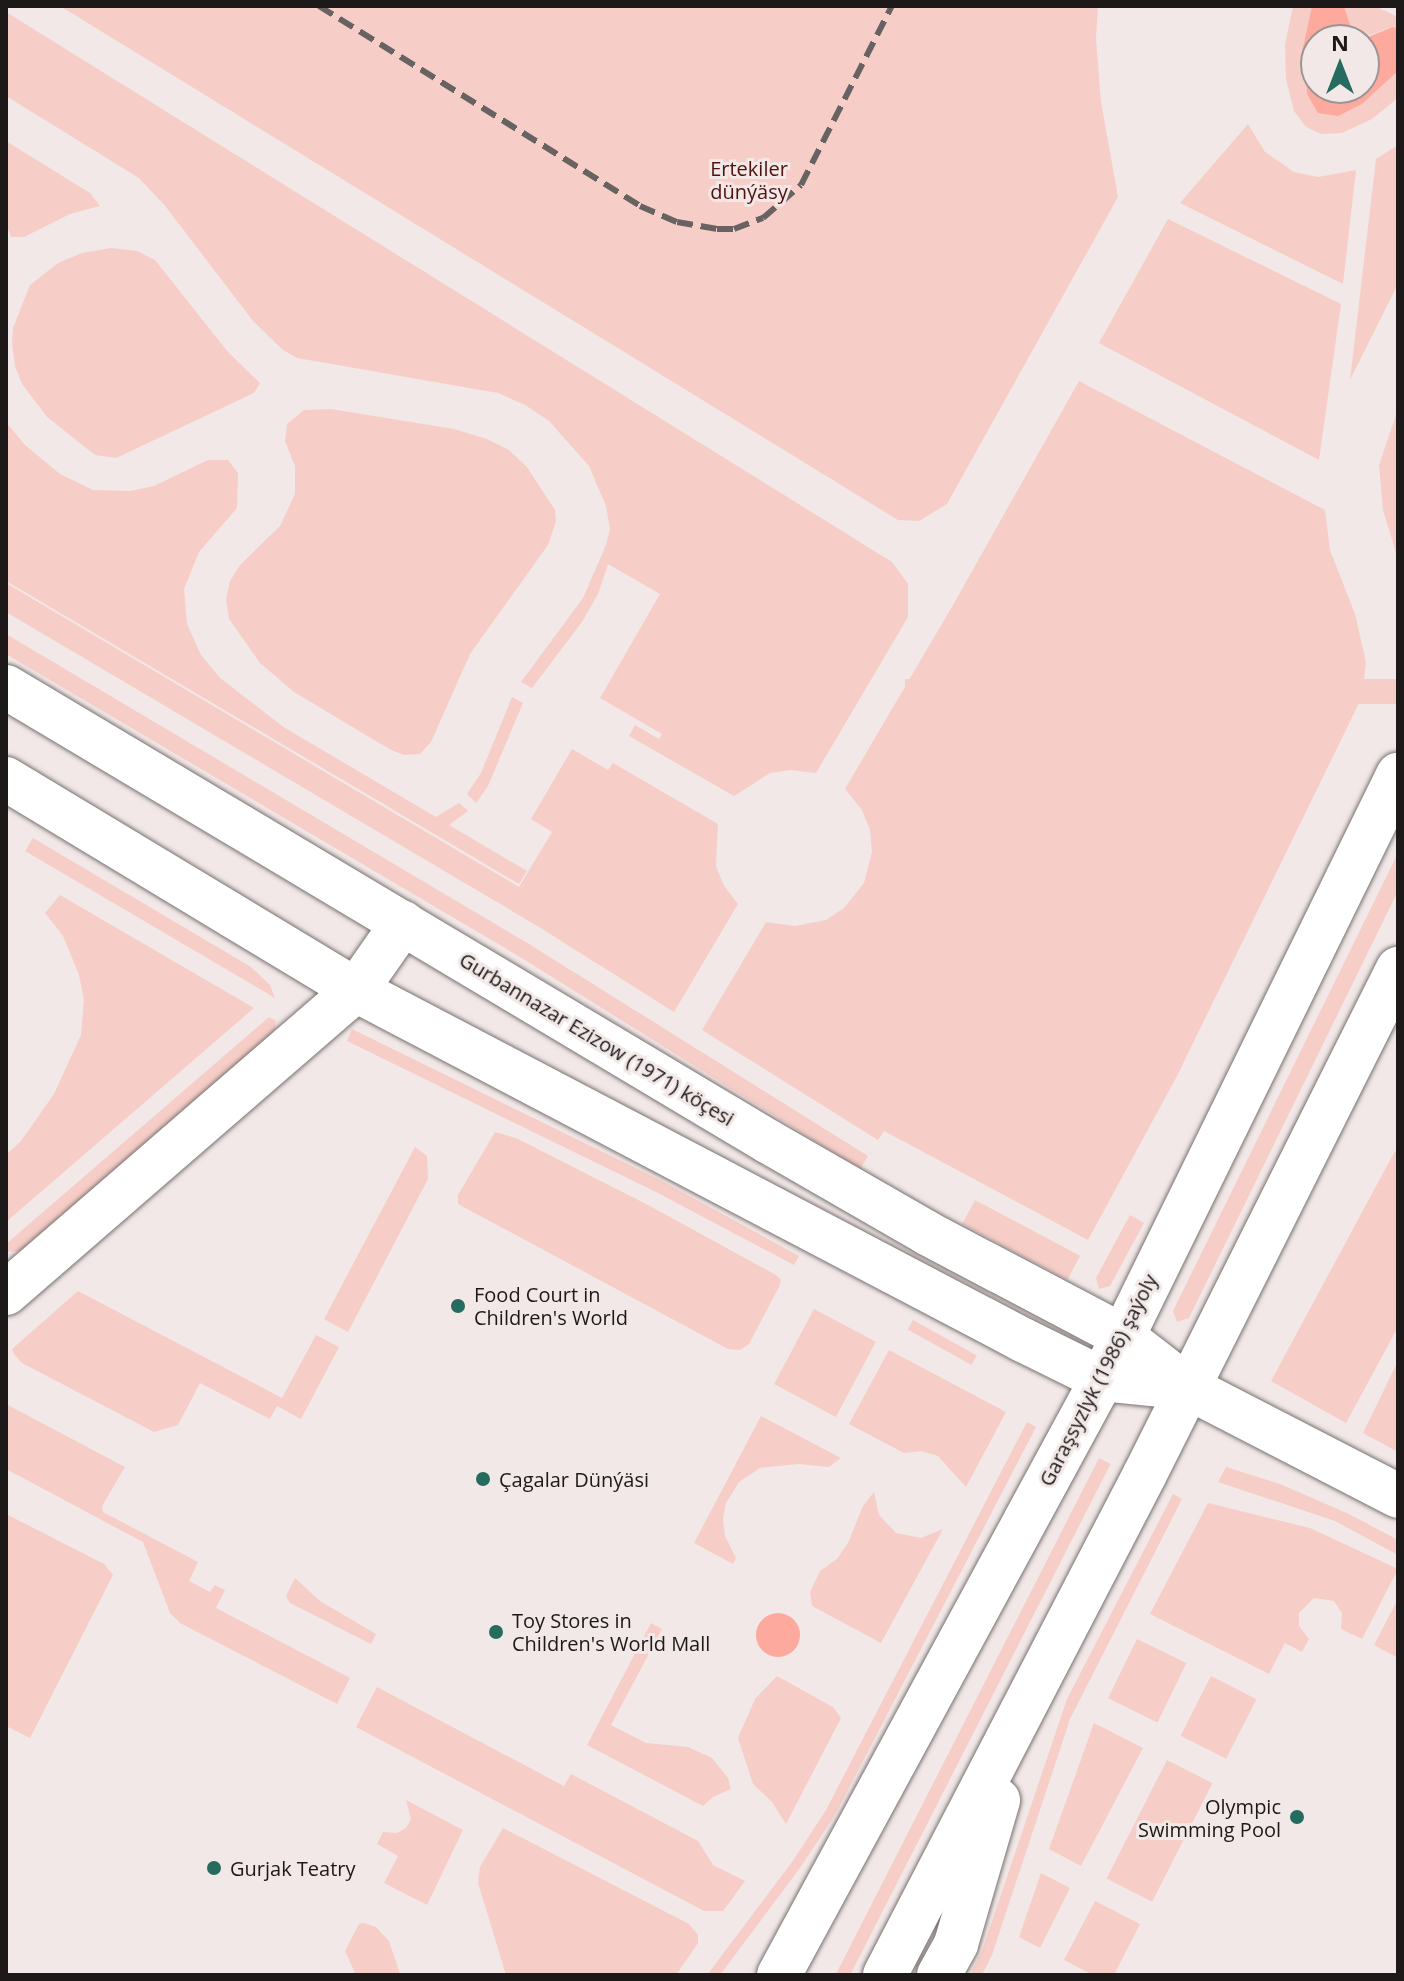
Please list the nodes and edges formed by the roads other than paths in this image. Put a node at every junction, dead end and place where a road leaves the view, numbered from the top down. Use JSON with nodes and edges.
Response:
{"nodes":[{"id":1,"x":6,"y":687,"type":"edge"},
{"id":2,"x":1398,"y":775,"type":"edge"},
{"id":3,"x":6,"y":779,"type":"edge"},
{"id":4,"x":403,"y":923,"type":"junction"},
{"id":5,"x":1398,"y":969,"type":"edge"},
{"id":6,"x":356,"y":990,"type":"junction"},
{"id":7,"x":6,"y":1293,"type":"edge"},
{"id":8,"x":1122,"y":1336,"type":"junction"},
{"id":9,"x":1102,"y":1379,"type":"junction"},
{"id":10,"x":1189,"y":1388,"type":"junction"},
{"id":11,"x":1398,"y":1496,"type":"edge"},
{"id":12,"x":1025,"y":1707,"type":"junction"},
{"id":13,"x":788,"y":1958,"type":"edge"},
{"id":14,"x":769,"y":1975,"type":"edge"},
{"id":15,"x":885,"y":1975,"type":"edge"},
{"id":16,"x":939,"y":1975,"type":"edge"}],
"edges":[{"from":1,"to":4,"type":"street","name":"Gurbannazar Ezizow (1971) köçesi"},
{"from":2,"to":8,"type":"street","name":"Garaşsyzlyk (1986) şaýoly"},
{"from":3,"to":6,"type":"street","name":"Gurbannazar Ezizow (1971) köçesi"},
{"from":4,"to":6,"type":"street"},
{"from":4,"to":8,"type":"street","name":"Gurbannazar Ezizow (1971) köçesi"},
{"from":5,"to":10,"type":"street"},
{"from":6,"to":7,"type":"street"},
{"from":6,"to":9,"type":"street","name":"Gurbannazar Ezizow (1971) köçesi"},
{"from":8,"to":9,"type":"street","name":"Garaşsyzlyk (1986) şaýoly"},
{"from":8,"to":10,"type":"street","name":"Gurbannazar Ezizow (1971) köçesi"},
{"from":9,"to":10,"type":"street","name":"Gurbannazar Ezizow (1971) köçesi"},
{"from":9,"to":13,"type":"street","name":"Garaşsyzlyk (1986) şaýoly"},
{"from":10,"to":11,"type":"street","name":"Gurbannazar Ezizow (1971) köçesi"},
{"from":10,"to":12,"type":"street"},
{"from":12,"to":15,"type":"street"},
{"from":12,"to":16,"type":"street"},
{"from":13,"to":14,"type":"street","name":"Garaşsyzlyk (1986) şaýoly"}]}
